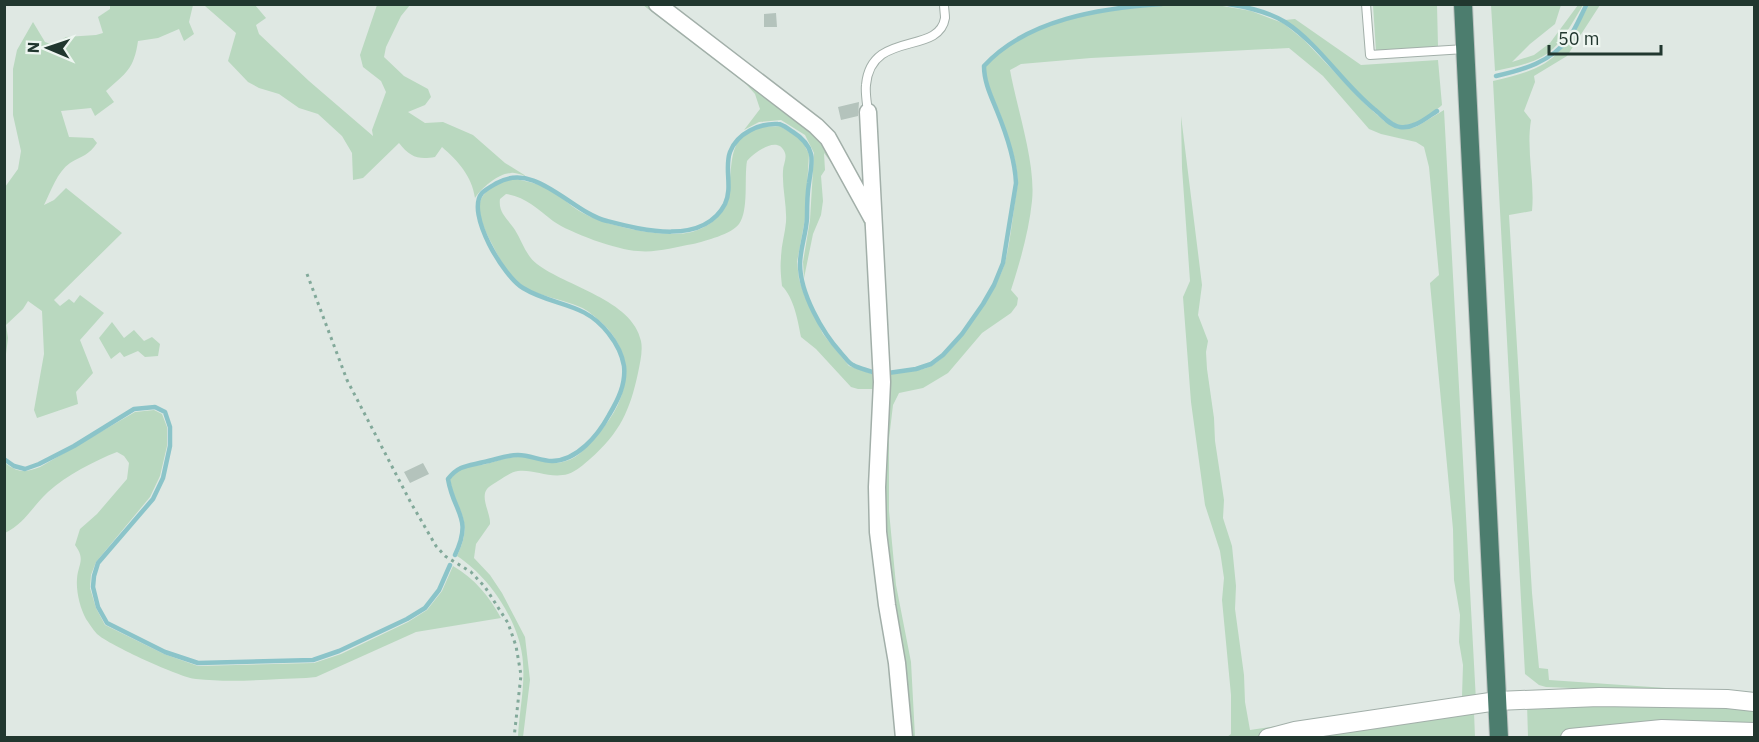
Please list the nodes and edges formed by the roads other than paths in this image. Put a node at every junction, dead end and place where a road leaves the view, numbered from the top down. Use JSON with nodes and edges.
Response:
{"nodes":[{"id":1,"x":657,"y":4,"type":"edge"},
{"id":2,"x":944,"y":4,"type":"edge"},
{"id":3,"x":1366,"y":4,"type":"edge"},
{"id":4,"x":1463,"y":4,"type":"edge"},
{"id":5,"x":1465,"y":49,"type":"junction"},
{"id":6,"x":868,"y":112,"type":"joint"},
{"id":7,"x":873,"y":221,"type":"junction"},
{"id":8,"x":1497,"y":701,"type":"junction"},
{"id":9,"x":1755,"y":702,"type":"edge"},
{"id":10,"x":1755,"y":732,"type":"edge"},
{"id":11,"x":904,"y":738,"type":"edge"},
{"id":12,"x":1268,"y":738,"type":"edge"},
{"id":13,"x":1499,"y":738,"type":"edge"},
{"id":14,"x":1570,"y":738,"type":"edge"}],
"edges":[{"from":1,"to":7,"type":"street"},
{"from":2,"to":6,"type":"lane"},
{"from":3,"to":5,"type":"lane"},
{"from":4,"to":5,"type":"highway"},
{"from":5,"to":8,"type":"highway"},
{"from":6,"to":7,"type":"street"},
{"from":7,"to":11,"type":"street"},
{"from":8,"to":9,"type":"street"},
{"from":8,"to":12,"type":"street"},
{"from":8,"to":13,"type":"highway"},
{"from":10,"to":14,"type":"street"}]}
